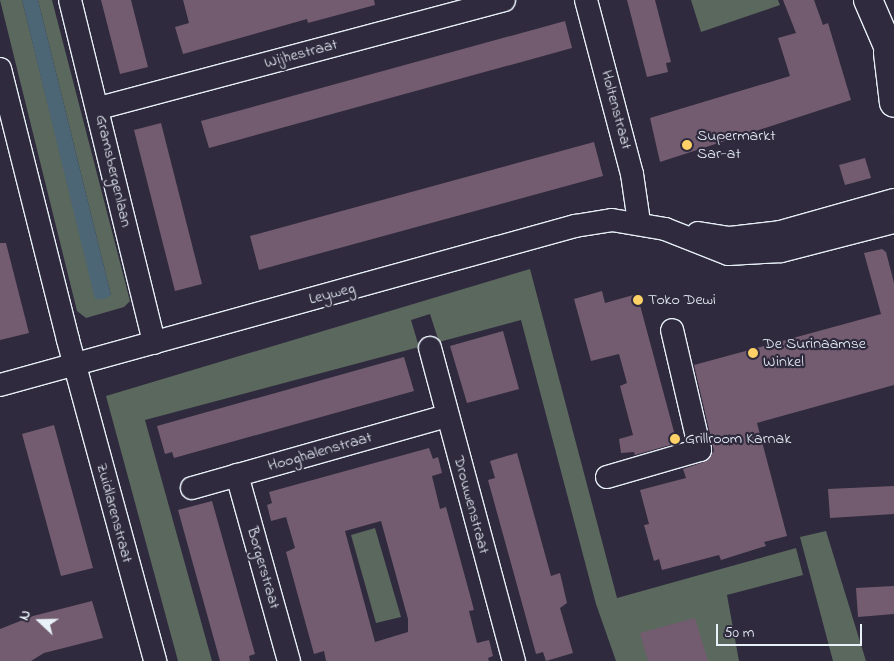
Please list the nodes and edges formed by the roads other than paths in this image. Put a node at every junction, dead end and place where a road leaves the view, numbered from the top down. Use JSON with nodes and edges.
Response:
{"nodes":[{"id":1,"x":70,"y":0,"type":"edge"},
{"id":2,"x":504,"y":0,"type":"edge"},
{"id":3,"x":586,"y":0,"type":"edge"},
{"id":4,"x":868,"y":0,"type":"edge"},
{"id":5,"x":891,"y":56,"type":"edge"},
{"id":6,"x":0,"y":69,"type":"edge"},
{"id":7,"x":894,"y":103,"type":"edge"},
{"id":8,"x":99,"y":108,"type":"junction"},
{"id":9,"x":9,"y":140,"type":"edge"},
{"id":10,"x":894,"y":200,"type":"edge"},
{"id":11,"x":639,"y":222,"type":"junction"},
{"id":12,"x":894,"y":222,"type":"edge"},
{"id":13,"x":665,"y":229,"type":"junction"},
{"id":14,"x":672,"y":330,"type":"dead end"},
{"id":15,"x":154,"y":343,"type":"junction"},
{"id":16,"x":430,"y":348,"type":"dead end"},
{"id":17,"x":74,"y":364,"type":"junction"},
{"id":18,"x":0,"y":386,"type":"edge"},
{"id":19,"x":447,"y":416,"type":"junction"},
{"id":20,"x":237,"y":475,"type":"junction"},
{"id":21,"x":607,"y":477,"type":"dead end"},
{"id":22,"x":192,"y":488,"type":"dead end"},
{"id":23,"x":155,"y":661,"type":"edge"},
{"id":24,"x":289,"y":661,"type":"edge"},
{"id":25,"x":514,"y":661,"type":"edge"}],
"edges":[{"from":1,"to":8,"type":"street","name":"Gramsbergenlaan"},
{"from":2,"to":8,"type":"street","name":"Wijhestraat"},
{"from":3,"to":11,"type":"street","name":"Holtenstraat"},
{"from":4,"to":5,"type":"street"},
{"from":5,"to":7,"type":"street"},
{"from":6,"to":9,"type":"street"},
{"from":8,"to":15,"type":"street","name":"Gramsbergenlaan"},
{"from":9,"to":17,"type":"street"},
{"from":10,"to":13,"type":"street","name":"Leyweg"},
{"from":11,"to":13,"type":"street","name":"Leyweg"},
{"from":11,"to":15,"type":"street","name":"Leyweg"},
{"from":12,"to":13,"type":"street","name":"Leyweg"},
{"from":14,"to":21,"type":"street"},
{"from":15,"to":17,"type":"street","name":"Leyweg"},
{"from":16,"to":19,"type":"street","name":"Drouwenstraat"},
{"from":17,"to":18,"type":"street","name":"Leyweg"},
{"from":17,"to":23,"type":"street","name":"Zuidlarenstraat"},
{"from":19,"to":20,"type":"street","name":"Hooghalenstraat"},
{"from":19,"to":25,"type":"street","name":"Drouwenstraat"},
{"from":20,"to":22,"type":"street","name":"Hooghalenstraat"},
{"from":20,"to":24,"type":"street","name":"Borgerstraat"}]}
